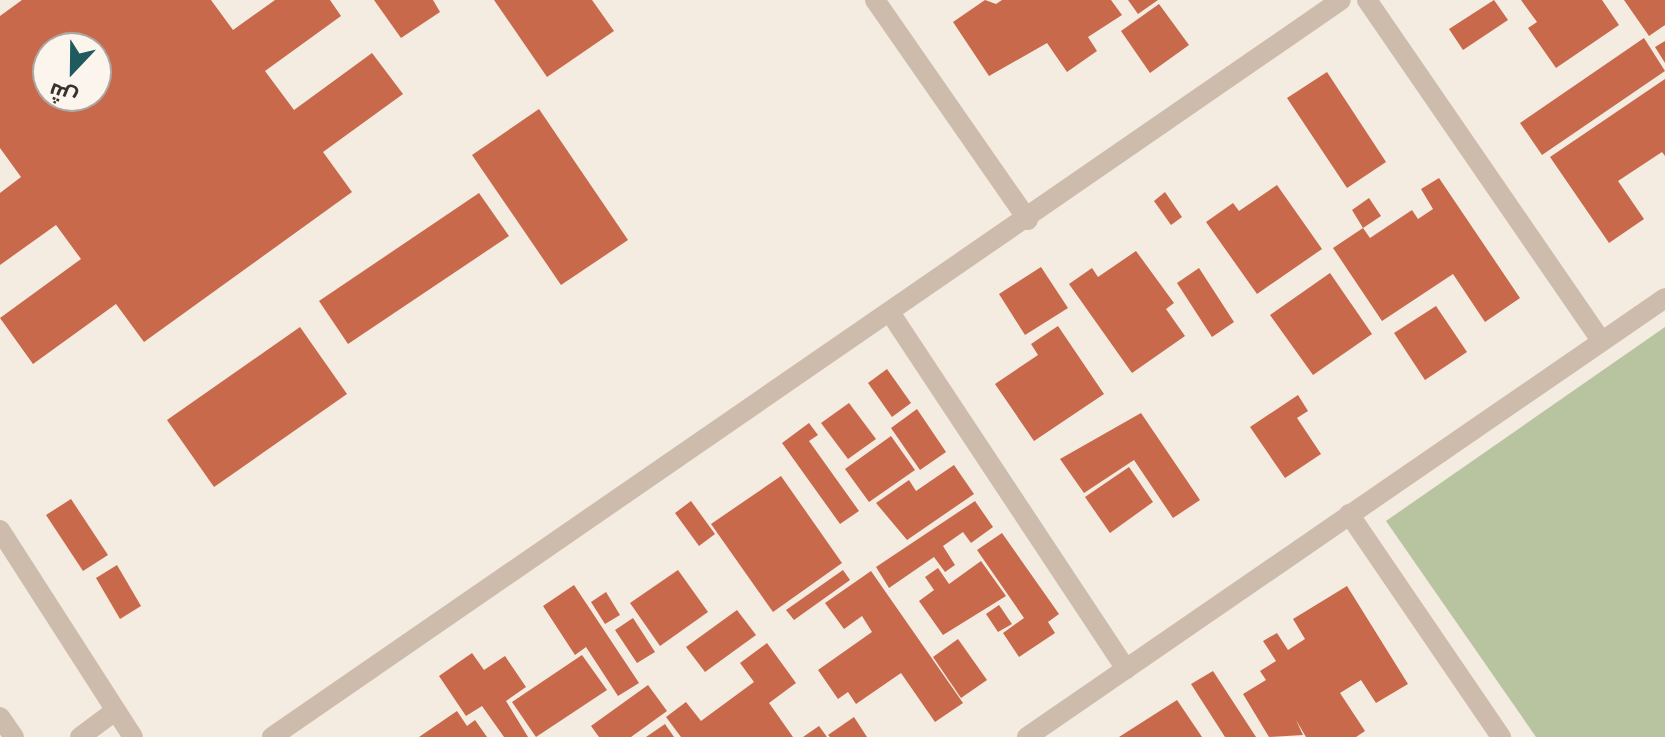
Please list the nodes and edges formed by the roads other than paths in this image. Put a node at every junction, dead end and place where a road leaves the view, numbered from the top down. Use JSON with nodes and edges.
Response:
{"nodes":[{"id":1,"x":875,"y":0,"type":"edge"},
{"id":2,"x":1341,"y":0,"type":"edge"},
{"id":3,"x":1367,"y":0,"type":"edge"},
{"id":4,"x":1028,"y":220,"type":"junction"},
{"id":5,"x":1665,"y":298,"type":"edge"},
{"id":6,"x":891,"y":314,"type":"junction"},
{"id":7,"x":1601,"y":341,"type":"junction"},
{"id":8,"x":1349,"y":514,"type":"junction"},
{"id":9,"x":0,"y":530,"type":"edge"},
{"id":10,"x":1126,"y":669,"type":"junction"},
{"id":11,"x":115,"y":711,"type":"junction"},
{"id":12,"x":0,"y":717,"type":"edge"},
{"id":13,"x":14,"y":737,"type":"edge"},
{"id":14,"x":80,"y":737,"type":"edge"},
{"id":15,"x":133,"y":737,"type":"edge"},
{"id":16,"x":272,"y":737,"type":"edge"},
{"id":17,"x":1027,"y":737,"type":"edge"},
{"id":18,"x":1501,"y":737,"type":"edge"}],
"edges":[{"from":1,"to":4,"type":"street"},
{"from":2,"to":4,"type":"street"},
{"from":3,"to":7,"type":"street"},
{"from":4,"to":6,"type":"street"},
{"from":5,"to":7,"type":"street"},
{"from":6,"to":10,"type":"street"},
{"from":6,"to":16,"type":"street"},
{"from":7,"to":8,"type":"street"},
{"from":8,"to":10,"type":"street"},
{"from":8,"to":18,"type":"street"},
{"from":9,"to":11,"type":"street"},
{"from":10,"to":17,"type":"street"},
{"from":11,"to":14,"type":"street"},
{"from":11,"to":15,"type":"street"},
{"from":12,"to":13,"type":"street"}]}
